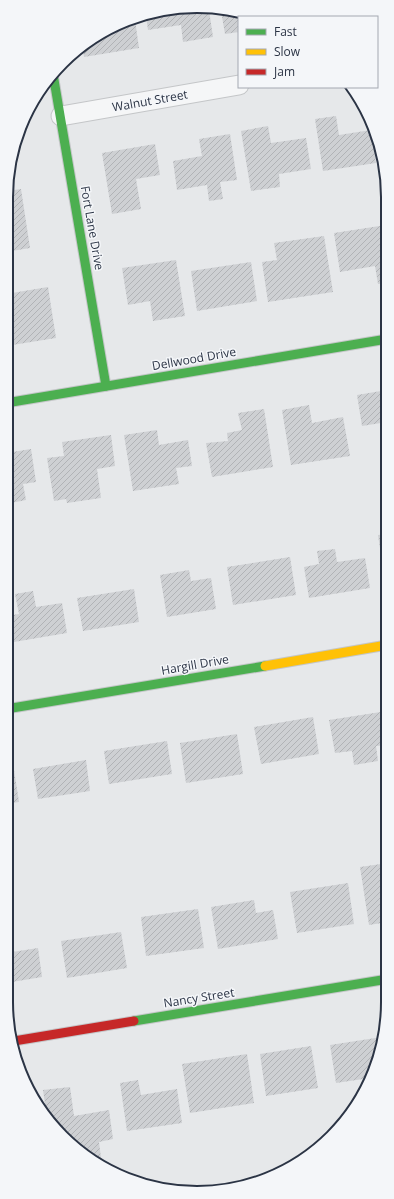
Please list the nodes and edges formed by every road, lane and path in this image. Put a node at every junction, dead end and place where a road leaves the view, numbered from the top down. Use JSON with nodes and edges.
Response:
{"nodes":[{"id":1,"x":54,"y":81,"type":"edge"},
{"id":2,"x":238,"y":85,"type":"edge"},
{"id":3,"x":61,"y":116,"type":"junction"},
{"id":4,"x":381,"y":340,"type":"edge"},
{"id":5,"x":106,"y":386,"type":"junction"},
{"id":6,"x":13,"y":402,"type":"edge"},
{"id":7,"x":381,"y":646,"type":"edge"},
{"id":8,"x":13,"y":708,"type":"edge"},
{"id":9,"x":381,"y":980,"type":"edge"},
{"id":10,"x":17,"y":1040,"type":"edge"}],
"edges":[{"from":1,"to":3,"type":"street","name":"Fort Lane Drive"},
{"from":2,"to":3,"type":"street","name":"Walnut Street"},
{"from":3,"to":5,"type":"street","name":"Fort Lane Drive"},
{"from":4,"to":5,"type":"street","name":"Dellwood Drive"},
{"from":5,"to":6,"type":"street","name":"Dellwood Drive"},
{"from":7,"to":8,"type":"street","name":"Hargill Drive"},
{"from":9,"to":10,"type":"street","name":"Nancy Street"}]}
